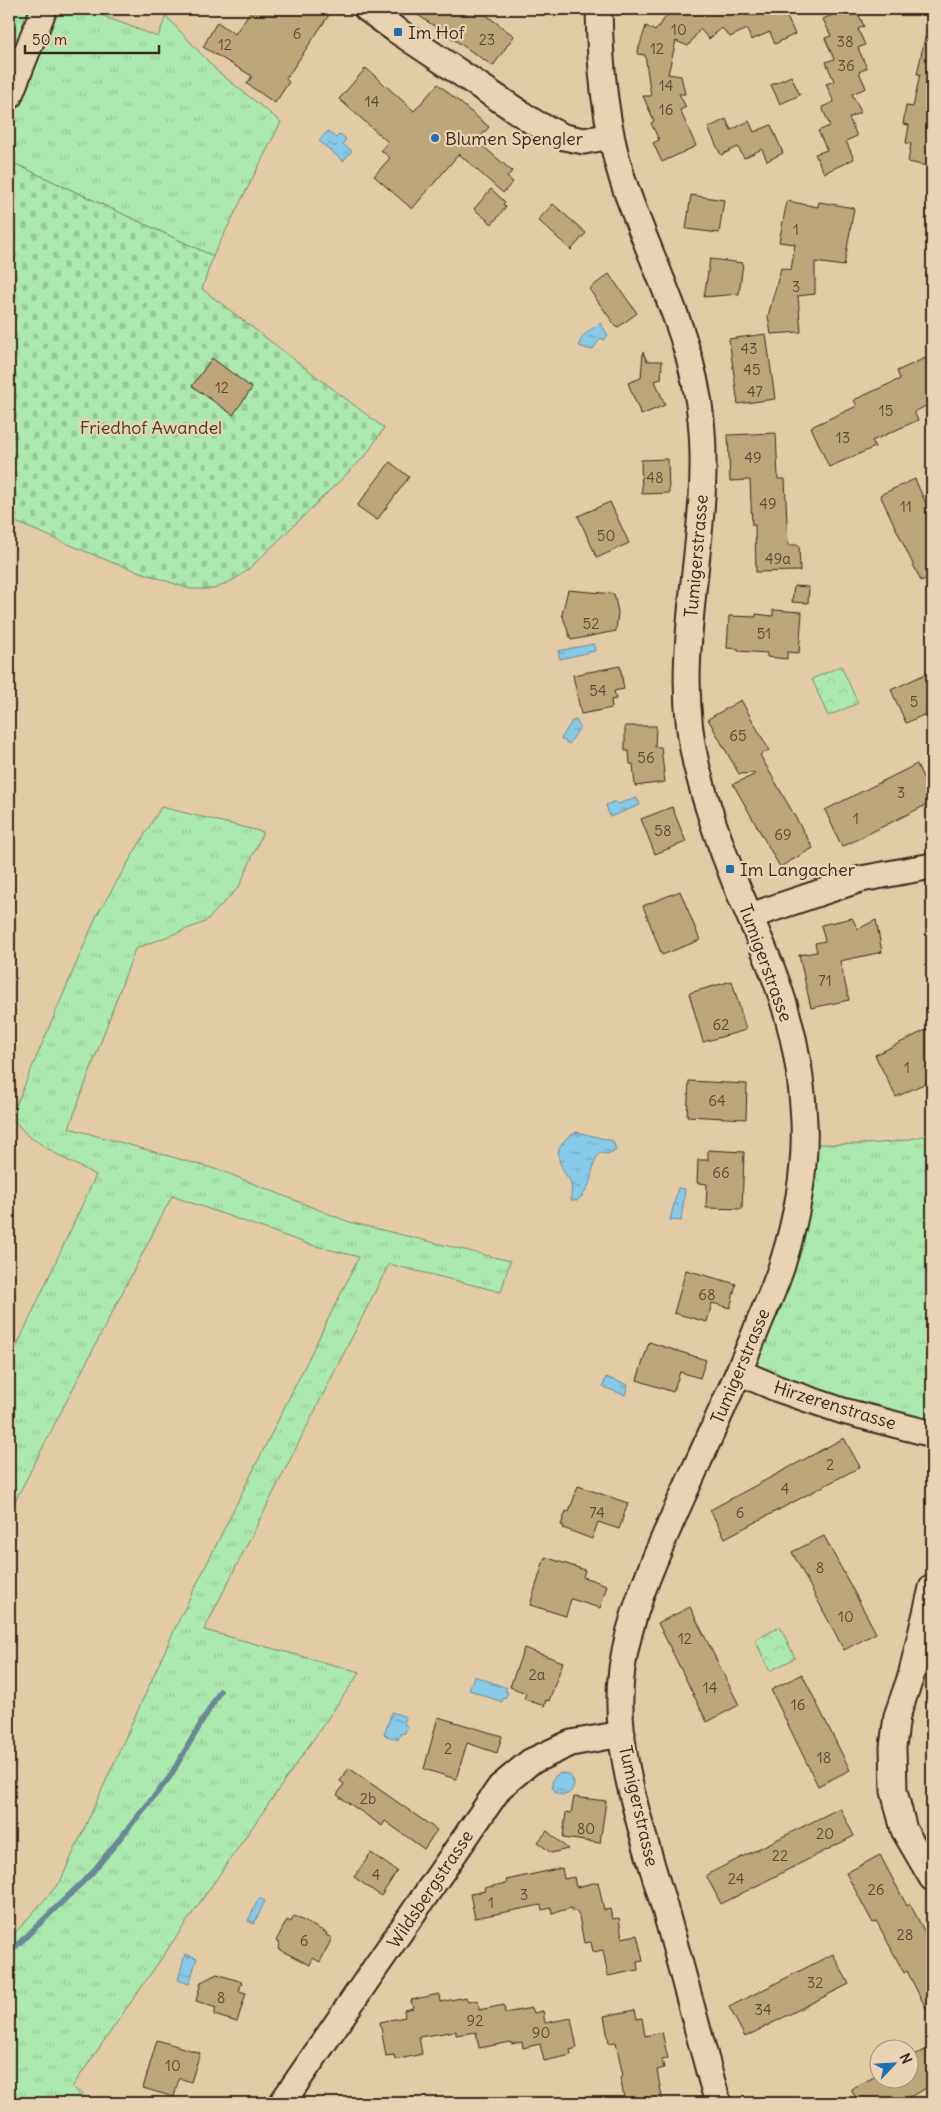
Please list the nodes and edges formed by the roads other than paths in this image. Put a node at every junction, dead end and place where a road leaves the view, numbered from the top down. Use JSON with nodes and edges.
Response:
{"nodes":[{"id":1,"x":44,"y":9,"type":"edge"},
{"id":2,"x":367,"y":9,"type":"edge"},
{"id":3,"x":599,"y":9,"type":"edge"},
{"id":4,"x":9,"y":97,"type":"edge"},
{"id":5,"x":611,"y":136,"type":"junction"},
{"id":6,"x":932,"y":866,"type":"edge"},
{"id":7,"x":750,"y":916,"type":"junction"},
{"id":8,"x":739,"y":1372,"type":"junction"},
{"id":9,"x":932,"y":1434,"type":"edge"},
{"id":10,"x":932,"y":1588,"type":"edge"},
{"id":11,"x":622,"y":1734,"type":"junction"},
{"id":12,"x":932,"y":1878,"type":"edge"},
{"id":13,"x":282,"y":2103,"type":"edge"},
{"id":14,"x":718,"y":2103,"type":"edge"}],
"edges":[{"from":1,"to":4,"type":"street"},
{"from":2,"to":5,"type":"street"},
{"from":3,"to":5,"type":"street","name":"Tumigerstrasse"},
{"from":5,"to":7,"type":"street","name":"Tumigerstrasse"},
{"from":6,"to":7,"type":"street"},
{"from":7,"to":8,"type":"street","name":"Tumigerstrasse"},
{"from":8,"to":9,"type":"street","name":"Hirzerenstrasse"},
{"from":8,"to":11,"type":"street","name":"Tumigerstrasse"},
{"from":10,"to":12,"type":"street"},
{"from":11,"to":13,"type":"street","name":"Wildsbergstrasse"},
{"from":11,"to":14,"type":"street","name":"Tumigerstrasse"}]}
